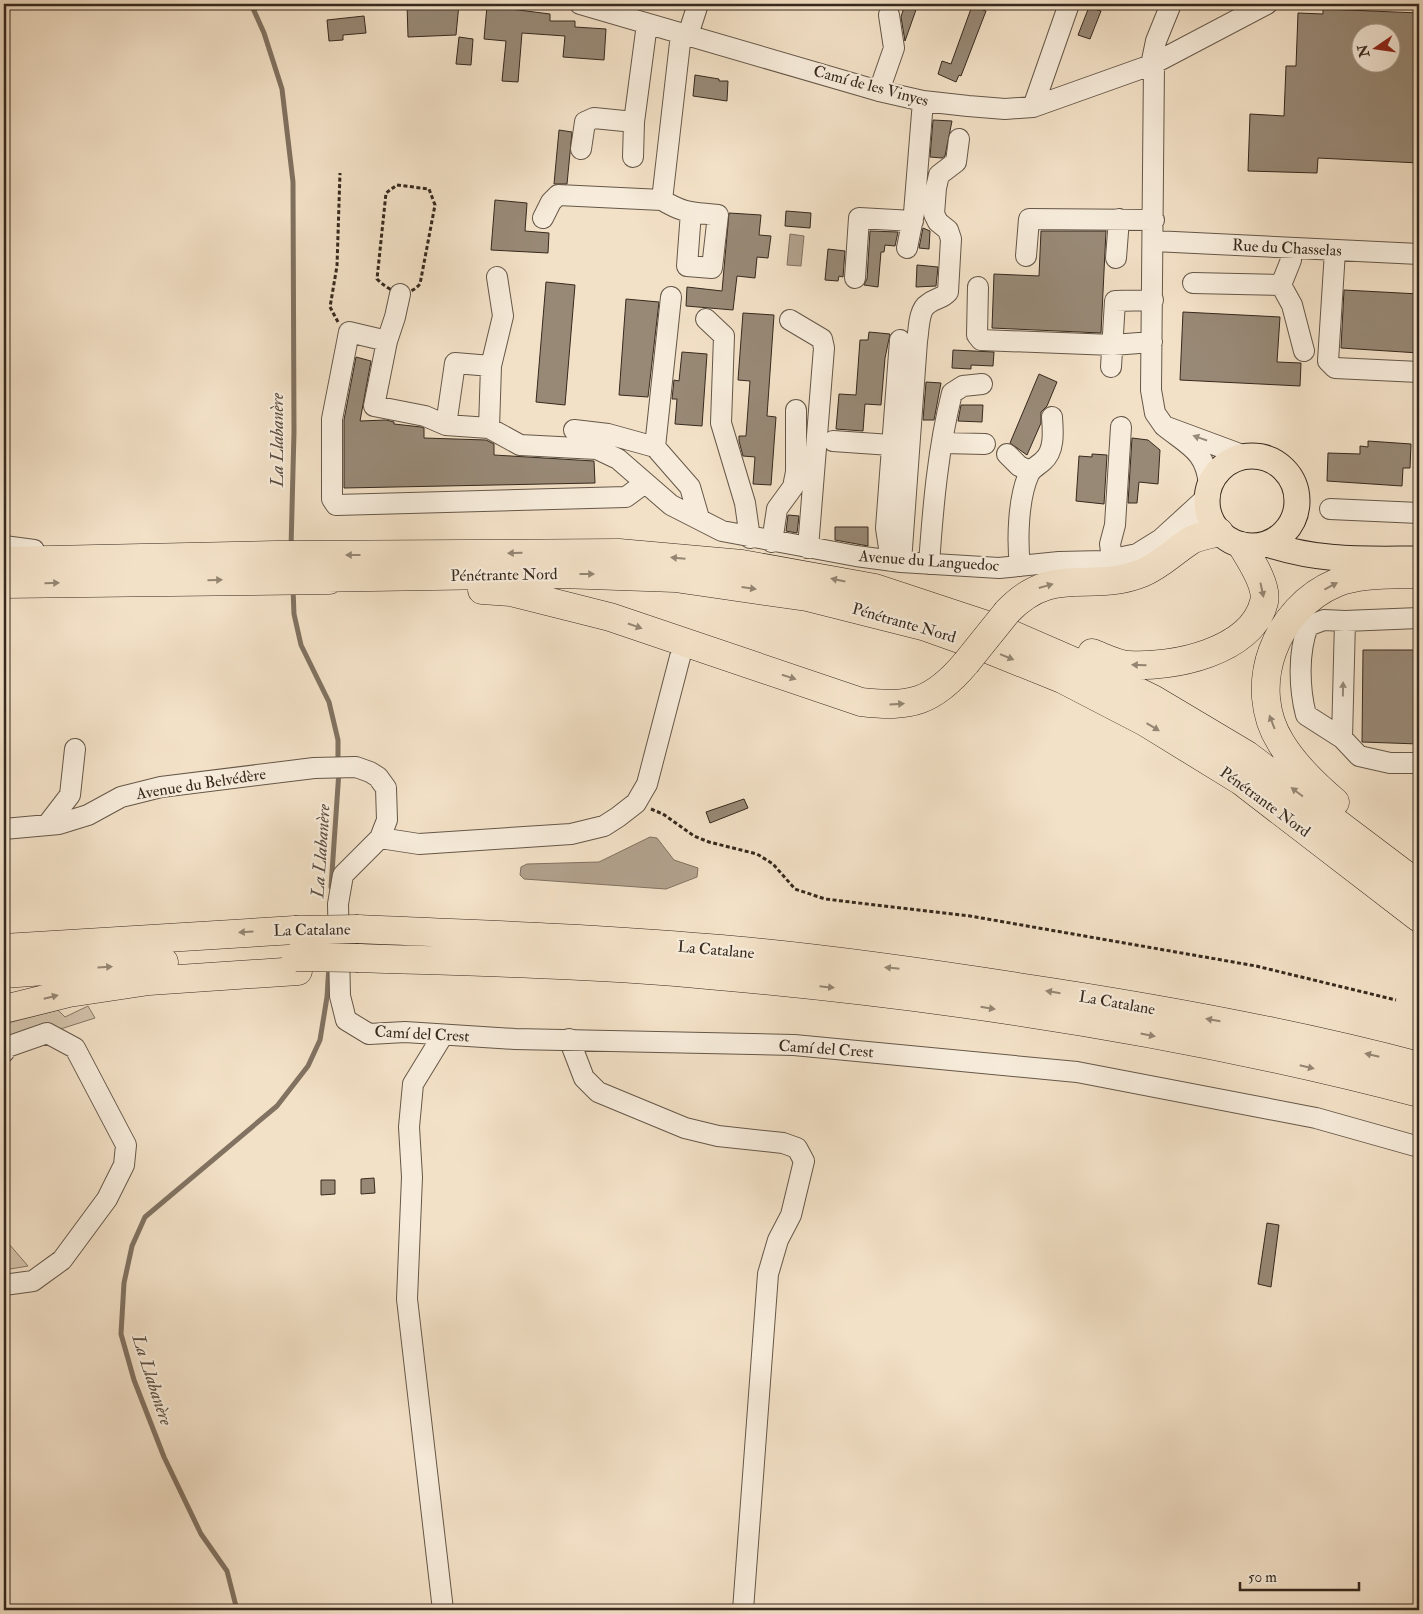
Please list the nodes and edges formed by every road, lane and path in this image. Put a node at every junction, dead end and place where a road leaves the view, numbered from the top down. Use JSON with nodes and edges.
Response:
{"nodes":[{"id":1,"x":580,"y":4,"type":"edge"},
{"id":2,"x":698,"y":4,"type":"edge"},
{"id":3,"x":1070,"y":4,"type":"edge"},
{"id":4,"x":1172,"y":4,"type":"edge"},
{"id":5,"x":1267,"y":4,"type":"edge"},
{"id":6,"x":889,"y":15,"type":"dead end"},
{"id":7,"x":647,"y":24,"type":"junction"},
{"id":8,"x":684,"y":35,"type":"junction"},
{"id":9,"x":1153,"y":64,"type":"junction"},
{"id":10,"x":879,"y":91,"type":"junction"},
{"id":11,"x":923,"y":101,"type":"junction"},
{"id":12,"x":1033,"y":107,"type":"junction"},
{"id":13,"x":634,"y":122,"type":"junction"},
{"id":14,"x":960,"y":139,"type":"dead end"},
{"id":15,"x":580,"y":149,"type":"dead end"},
{"id":16,"x":633,"y":157,"type":"dead end"},
{"id":17,"x":340,"y":173,"type":"dead end"},
{"id":18,"x":662,"y":200,"type":"junction"},
{"id":19,"x":691,"y":212,"type":"dead end"},
{"id":20,"x":543,"y":218,"type":"dead end"},
{"id":21,"x":1119,"y":220,"type":"junction"},
{"id":22,"x":1154,"y":220,"type":"junction"},
{"id":23,"x":913,"y":221,"type":"junction"},
{"id":24,"x":1154,"y":241,"type":"junction"},
{"id":25,"x":908,"y":248,"type":"dead end"},
{"id":26,"x":1290,"y":249,"type":"junction"},
{"id":27,"x":1335,"y":250,"type":"junction"},
{"id":28,"x":1419,"y":254,"type":"edge"},
{"id":29,"x":1026,"y":256,"type":"dead end"},
{"id":30,"x":1116,"y":258,"type":"dead end"},
{"id":31,"x":498,"y":277,"type":"dead end"},
{"id":32,"x":855,"y":278,"type":"dead end"},
{"id":33,"x":1193,"y":283,"type":"dead end"},
{"id":34,"x":1281,"y":285,"type":"junction"},
{"id":35,"x":978,"y":287,"type":"dead end"},
{"id":36,"x":400,"y":294,"type":"junction"},
{"id":37,"x":671,"y":297,"type":"dead end"},
{"id":38,"x":1153,"y":300,"type":"junction"},
{"id":39,"x":706,"y":320,"type":"dead end"},
{"id":40,"x":790,"y":320,"type":"dead end"},
{"id":41,"x":349,"y":332,"type":"junction"},
{"id":42,"x":900,"y":340,"type":"dead end"},
{"id":43,"x":387,"y":341,"type":"junction"},
{"id":44,"x":1152,"y":342,"type":"junction"},
{"id":45,"x":1113,"y":344,"type":"junction"},
{"id":46,"x":1304,"y":350,"type":"dead end"},
{"id":47,"x":491,"y":366,"type":"junction"},
{"id":48,"x":1111,"y":367,"type":"dead end"},
{"id":49,"x":1419,"y":372,"type":"edge"},
{"id":50,"x":982,"y":384,"type":"dead end"},
{"id":51,"x":796,"y":410,"type":"dead end"},
{"id":52,"x":1052,"y":417,"type":"dead end"},
{"id":53,"x":446,"y":425,"type":"junction"},
{"id":54,"x":1164,"y":426,"type":"junction"},
{"id":55,"x":1121,"y":427,"type":"dead end"},
{"id":56,"x":489,"y":428,"type":"junction"},
{"id":57,"x":574,"y":430,"type":"dead end"},
{"id":58,"x":833,"y":441,"type":"dead end"},
{"id":59,"x":942,"y":443,"type":"junction"},
{"id":60,"x":985,"y":444,"type":"dead end"},
{"id":61,"x":891,"y":445,"type":"junction"},
{"id":62,"x":656,"y":447,"type":"junction"},
{"id":63,"x":1007,"y":454,"type":"dead end"},
{"id":64,"x":1245,"y":456,"type":"junction"},
{"id":65,"x":1030,"y":471,"type":"junction"},
{"id":66,"x":646,"y":482,"type":"junction"},
{"id":67,"x":1208,"y":491,"type":"junction"},
{"id":68,"x":1330,"y":509,"type":"dead end"},
{"id":69,"x":1419,"y":513,"type":"edge"},
{"id":70,"x":1295,"y":515,"type":"junction"},
{"id":71,"x":699,"y":518,"type":"junction"},
{"id":72,"x":1215,"y":528,"type":"junction"},
{"id":73,"x":750,"y":538,"type":"junction"},
{"id":74,"x":1161,"y":539,"type":"junction"},
{"id":75,"x":772,"y":542,"type":"junction"},
{"id":76,"x":1255,"y":545,"type":"junction"},
{"id":77,"x":4,"y":546,"type":"edge"},
{"id":78,"x":808,"y":548,"type":"junction"},
{"id":79,"x":245,"y":556,"type":"junction"},
{"id":80,"x":1112,"y":559,"type":"junction"},
{"id":81,"x":1337,"y":559,"type":"junction"},
{"id":82,"x":1419,"y":559,"type":"edge"},
{"id":83,"x":4,"y":560,"type":"edge"},
{"id":84,"x":896,"y":561,"type":"junction"},
{"id":85,"x":928,"y":564,"type":"junction"},
{"id":86,"x":1020,"y":566,"type":"junction"},
{"id":87,"x":275,"y":567,"type":"junction"},
{"id":88,"x":312,"y":567,"type":"junction"},
{"id":89,"x":1419,"y":574,"type":"edge"},
{"id":90,"x":4,"y":584,"type":"edge"},
{"id":91,"x":886,"y":591,"type":"junction"},
{"id":92,"x":1419,"y":618,"type":"edge"},
{"id":93,"x":1345,"y":621,"type":"junction"},
{"id":94,"x":680,"y":657,"type":"dead end"},
{"id":95,"x":1342,"y":738,"type":"junction"},
{"id":96,"x":75,"y":749,"type":"dead end"},
{"id":97,"x":1419,"y":763,"type":"edge"},
{"id":98,"x":663,"y":814,"type":"dead end"},
{"id":99,"x":47,"y":825,"type":"junction"},
{"id":100,"x":4,"y":829,"type":"edge"},
{"id":101,"x":380,"y":838,"type":"junction"},
{"id":102,"x":1419,"y":871,"type":"edge"},
{"id":103,"x":1419,"y":885,"type":"edge"},
{"id":104,"x":1419,"y":918,"type":"edge"},
{"id":105,"x":4,"y":948,"type":"edge"},
{"id":106,"x":297,"y":964,"type":"junction"},
{"id":107,"x":4,"y":974,"type":"edge"},
{"id":108,"x":1396,"y":1000,"type":"dead end"},
{"id":109,"x":4,"y":1009,"type":"edge"},
{"id":110,"x":443,"y":1035,"type":"junction"},
{"id":111,"x":569,"y":1039,"type":"junction"},
{"id":112,"x":4,"y":1052,"type":"edge"},
{"id":113,"x":1419,"y":1066,"type":"edge"},
{"id":114,"x":1419,"y":1093,"type":"edge"},
{"id":115,"x":1419,"y":1147,"type":"edge"},
{"id":116,"x":4,"y":1285,"type":"edge"},
{"id":117,"x":443,"y":1610,"type":"edge"},
{"id":118,"x":742,"y":1610,"type":"edge"}],
"edges":[{"from":1,"to":7,"type":"street","name":"Camí de les Vinyes"},
{"from":2,"to":8,"type":"street"},
{"from":3,"to":12,"type":"street"},
{"from":4,"to":9,"type":"street"},
{"from":5,"to":9,"type":"street","name":"Camí de les Vinyes"},
{"from":6,"to":10,"type":"street"},
{"from":7,"to":8,"type":"street","name":"Camí de les Vinyes"},
{"from":7,"to":13,"type":"street"},
{"from":8,"to":10,"type":"street","name":"Camí de les Vinyes"},
{"from":8,"to":18,"type":"street"},
{"from":9,"to":12,"type":"street","name":"Camí de les Vinyes"},
{"from":9,"to":22,"type":"street"},
{"from":10,"to":11,"type":"street","name":"Camí de les Vinyes"},
{"from":11,"to":12,"type":"street","name":"Camí de les Vinyes"},
{"from":11,"to":23,"type":"street"},
{"from":13,"to":15,"type":"street"},
{"from":13,"to":16,"type":"street"},
{"from":14,"to":84,"type":"street"},
{"from":17,"to":41,"type":"path"},
{"from":18,"to":19,"type":"street"},
{"from":18,"to":20,"type":"street"},
{"from":21,"to":22,"type":"street"},
{"from":21,"to":29,"type":"street"},
{"from":21,"to":30,"type":"street"},
{"from":22,"to":24,"type":"street"},
{"from":23,"to":25,"type":"street"},
{"from":23,"to":32,"type":"street"},
{"from":24,"to":26,"type":"street","name":"Rue du Chasselas"},
{"from":24,"to":38,"type":"street"},
{"from":26,"to":27,"type":"street","name":"Rue du Chasselas"},
{"from":26,"to":34,"type":"street"},
{"from":27,"to":28,"type":"street","name":"Rue du Chasselas"},
{"from":27,"to":49,"type":"street"},
{"from":31,"to":47,"type":"street"},
{"from":33,"to":34,"type":"street"},
{"from":34,"to":46,"type":"street"},
{"from":35,"to":45,"type":"street"},
{"from":36,"to":36,"type":"path"},
{"from":36,"to":43,"type":"street"},
{"from":37,"to":62,"type":"street"},
{"from":38,"to":44,"type":"street"},
{"from":38,"to":45,"type":"street"},
{"from":39,"to":73,"type":"street"},
{"from":40,"to":78,"type":"street"},
{"from":41,"to":43,"type":"street"},
{"from":41,"to":66,"type":"street"},
{"from":42,"to":61,"type":"street"},
{"from":43,"to":53,"type":"street"},
{"from":44,"to":45,"type":"street"},
{"from":44,"to":54,"type":"street"},
{"from":45,"to":48,"type":"street"},
{"from":47,"to":53,"type":"street"},
{"from":47,"to":56,"type":"street"},
{"from":50,"to":59,"type":"street"},
{"from":51,"to":75,"type":"street"},
{"from":52,"to":65,"type":"street"},
{"from":53,"to":56,"type":"street"},
{"from":64,"to":54,"type":"street","one_way":true},
{"from":54,"to":67,"type":"street"},
{"from":55,"to":80,"type":"street"},
{"from":56,"to":66,"type":"street","name":"Avenue du Languedoc"},
{"from":57,"to":62,"type":"street"},
{"from":58,"to":61,"type":"street"},
{"from":59,"to":60,"type":"street"},
{"from":59,"to":85,"type":"street"},
{"from":61,"to":84,"type":"street"},
{"from":62,"to":71,"type":"street"},
{"from":63,"to":65,"type":"street"},
{"from":64,"to":67,"type":"main road"},
{"from":64,"to":70,"type":"main road"},
{"from":65,"to":86,"type":"street"},
{"from":66,"to":71,"type":"street","name":"Avenue du Languedoc"},
{"from":67,"to":72,"type":"main road"},
{"from":67,"to":74,"type":"street","name":"Avenue du Languedoc"},
{"from":68,"to":69,"type":"street"},
{"from":70,"to":76,"type":"main road"},
{"from":70,"to":81,"type":"main road"},
{"from":71,"to":73,"type":"street","name":"Avenue du Languedoc"},
{"from":72,"to":74,"type":"street","name":"Avenue du Languedoc"},
{"from":72,"to":76,"type":"main road"},
{"from":88,"to":72,"type":"highway","one_way":true,"bridge":true},
{"from":73,"to":75,"type":"street","name":"Avenue du Languedoc"},
{"from":74,"to":80,"type":"street","name":"Avenue du Languedoc"},
{"from":75,"to":78,"type":"street","name":"Avenue du Languedoc"},
{"from":76,"to":81,"type":"main road"},
{"from":76,"to":91,"type":"highway","one_way":true},
{"from":77,"to":79,"type":"street"},
{"from":78,"to":84,"type":"street","name":"Avenue du Languedoc"},
{"from":79,"to":83,"type":"highway"},
{"from":79,"to":87,"type":"highway"},
{"from":80,"to":86,"type":"street","name":"Avenue du Languedoc"},
{"from":81,"to":82,"type":"main road"},
{"from":84,"to":85,"type":"street","name":"Avenue du Languedoc"},
{"from":85,"to":86,"type":"street","name":"Avenue du Languedoc"},
{"from":87,"to":88,"type":"highway"},
{"from":90,"to":87,"type":"highway","one_way":true},
{"from":91,"to":88,"type":"highway","name":"Pénétrante Nord","one_way":true},
{"from":88,"to":104,"type":"highway","name":"Pénétrante Nord","one_way":true},
{"from":102,"to":89,"type":"highway","one_way":true},
{"from":103,"to":91,"type":"highway","name":"Pénétrante Nord","one_way":true},
{"from":92,"to":93,"type":"street"},
{"from":95,"to":93,"type":"street","one_way":true},
{"from":93,"to":95,"type":"street"},
{"from":94,"to":101,"type":"street"},
{"from":95,"to":97,"type":"street"},
{"from":96,"to":99,"type":"street"},
{"from":98,"to":108,"type":"path"},
{"from":99,"to":100,"type":"street","name":"Avenue du Belvédère"},
{"from":99,"to":101,"type":"street","name":"Avenue du Belvédère"},
{"from":101,"to":110,"type":"street","name":"Camí del Crest"},
{"from":113,"to":105,"type":"highway","name":"La Catalane","one_way":true,"bridge":true},
{"from":107,"to":106,"type":"highway","name":"La Catalane","one_way":true},
{"from":109,"to":106,"type":"highway","one_way":true},
{"from":106,"to":114,"type":"highway","name":"La Catalane","one_way":true,"bridge":true},
{"from":110,"to":111,"type":"street","name":"Camí del Crest"},
{"from":110,"to":117,"type":"street"},
{"from":111,"to":115,"type":"street","name":"Camí del Crest"},
{"from":111,"to":118,"type":"street"},
{"from":112,"to":116,"type":"street"}]}
